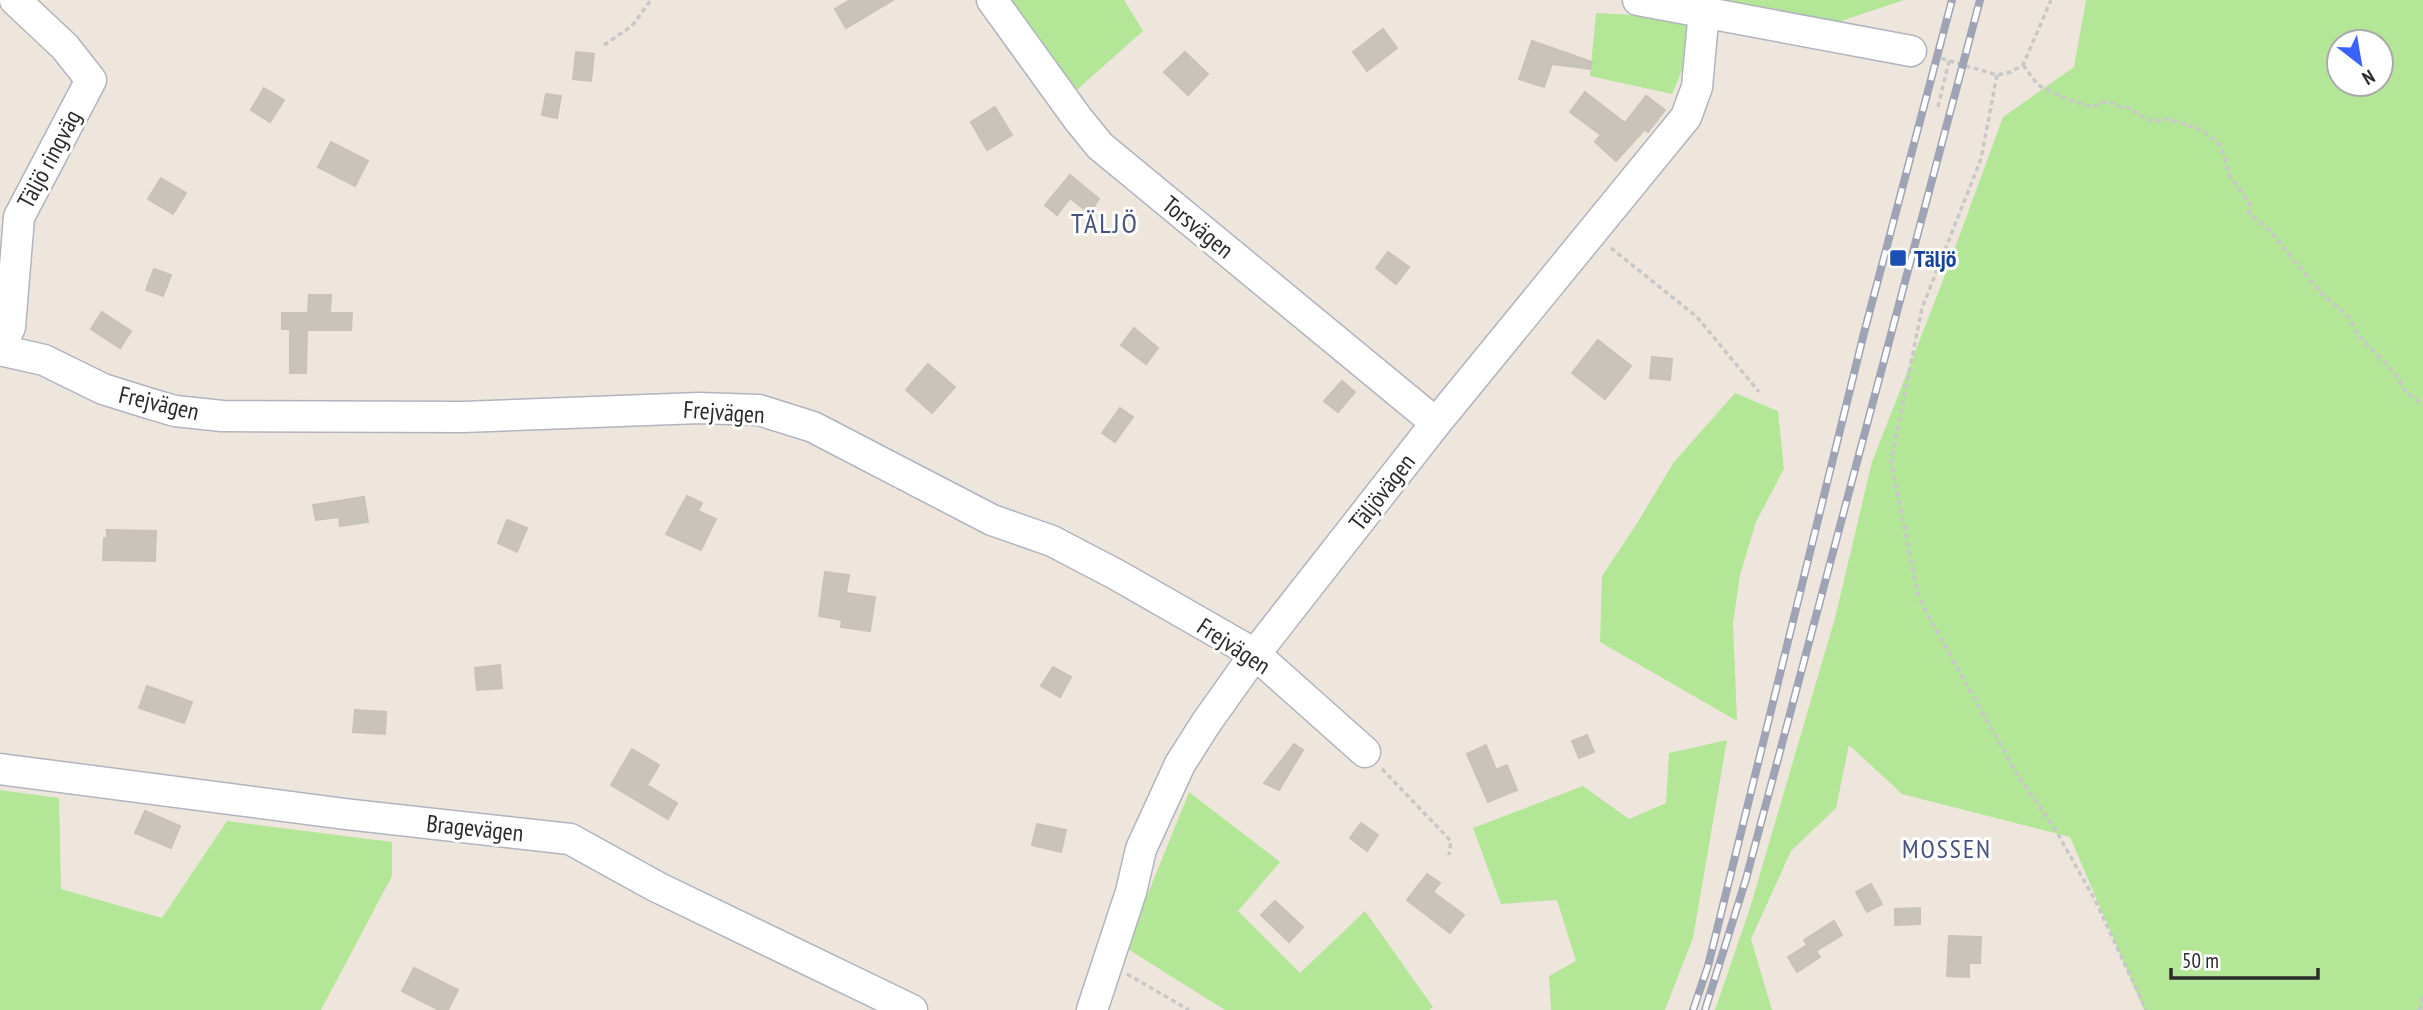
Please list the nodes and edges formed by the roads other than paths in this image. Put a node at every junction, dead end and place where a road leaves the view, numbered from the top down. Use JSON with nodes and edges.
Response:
{"nodes":[{"id":1,"x":15,"y":0,"type":"edge"},
{"id":2,"x":992,"y":0,"type":"edge"},
{"id":3,"x":1639,"y":0,"type":"edge"},
{"id":4,"x":1704,"y":5,"type":"edge"},
{"id":5,"x":1911,"y":51,"type":"road end"},
{"id":6,"x":0,"y":349,"type":"edge"},
{"id":7,"x":1436,"y":423,"type":"junction"},
{"id":8,"x":1255,"y":654,"type":"junction"},
{"id":9,"x":1366,"y":752,"type":"road end"},
{"id":10,"x":0,"y":769,"type":"edge"},
{"id":11,"x":912,"y":1010,"type":"edge"},
{"id":12,"x":1093,"y":1010,"type":"edge"}],
"edges":[{"from":1,"to":6,"type":"street","name":"Täljö ringväg"},
{"from":2,"to":7,"type":"street","name":"Torsvägen"},
{"from":3,"to":4,"type":"street"},
{"from":4,"to":5,"type":"street"},
{"from":4,"to":7,"type":"street","name":"Täljövägen"},
{"from":6,"to":8,"type":"street","name":"Frejvägen"},
{"from":7,"to":8,"type":"street","name":"Täljövägen"},
{"from":8,"to":9,"type":"street","name":"Frejvägen"},
{"from":8,"to":12,"type":"street","name":"Täljövägen"},
{"from":10,"to":11,"type":"street","name":"Bragevägen"}]}
